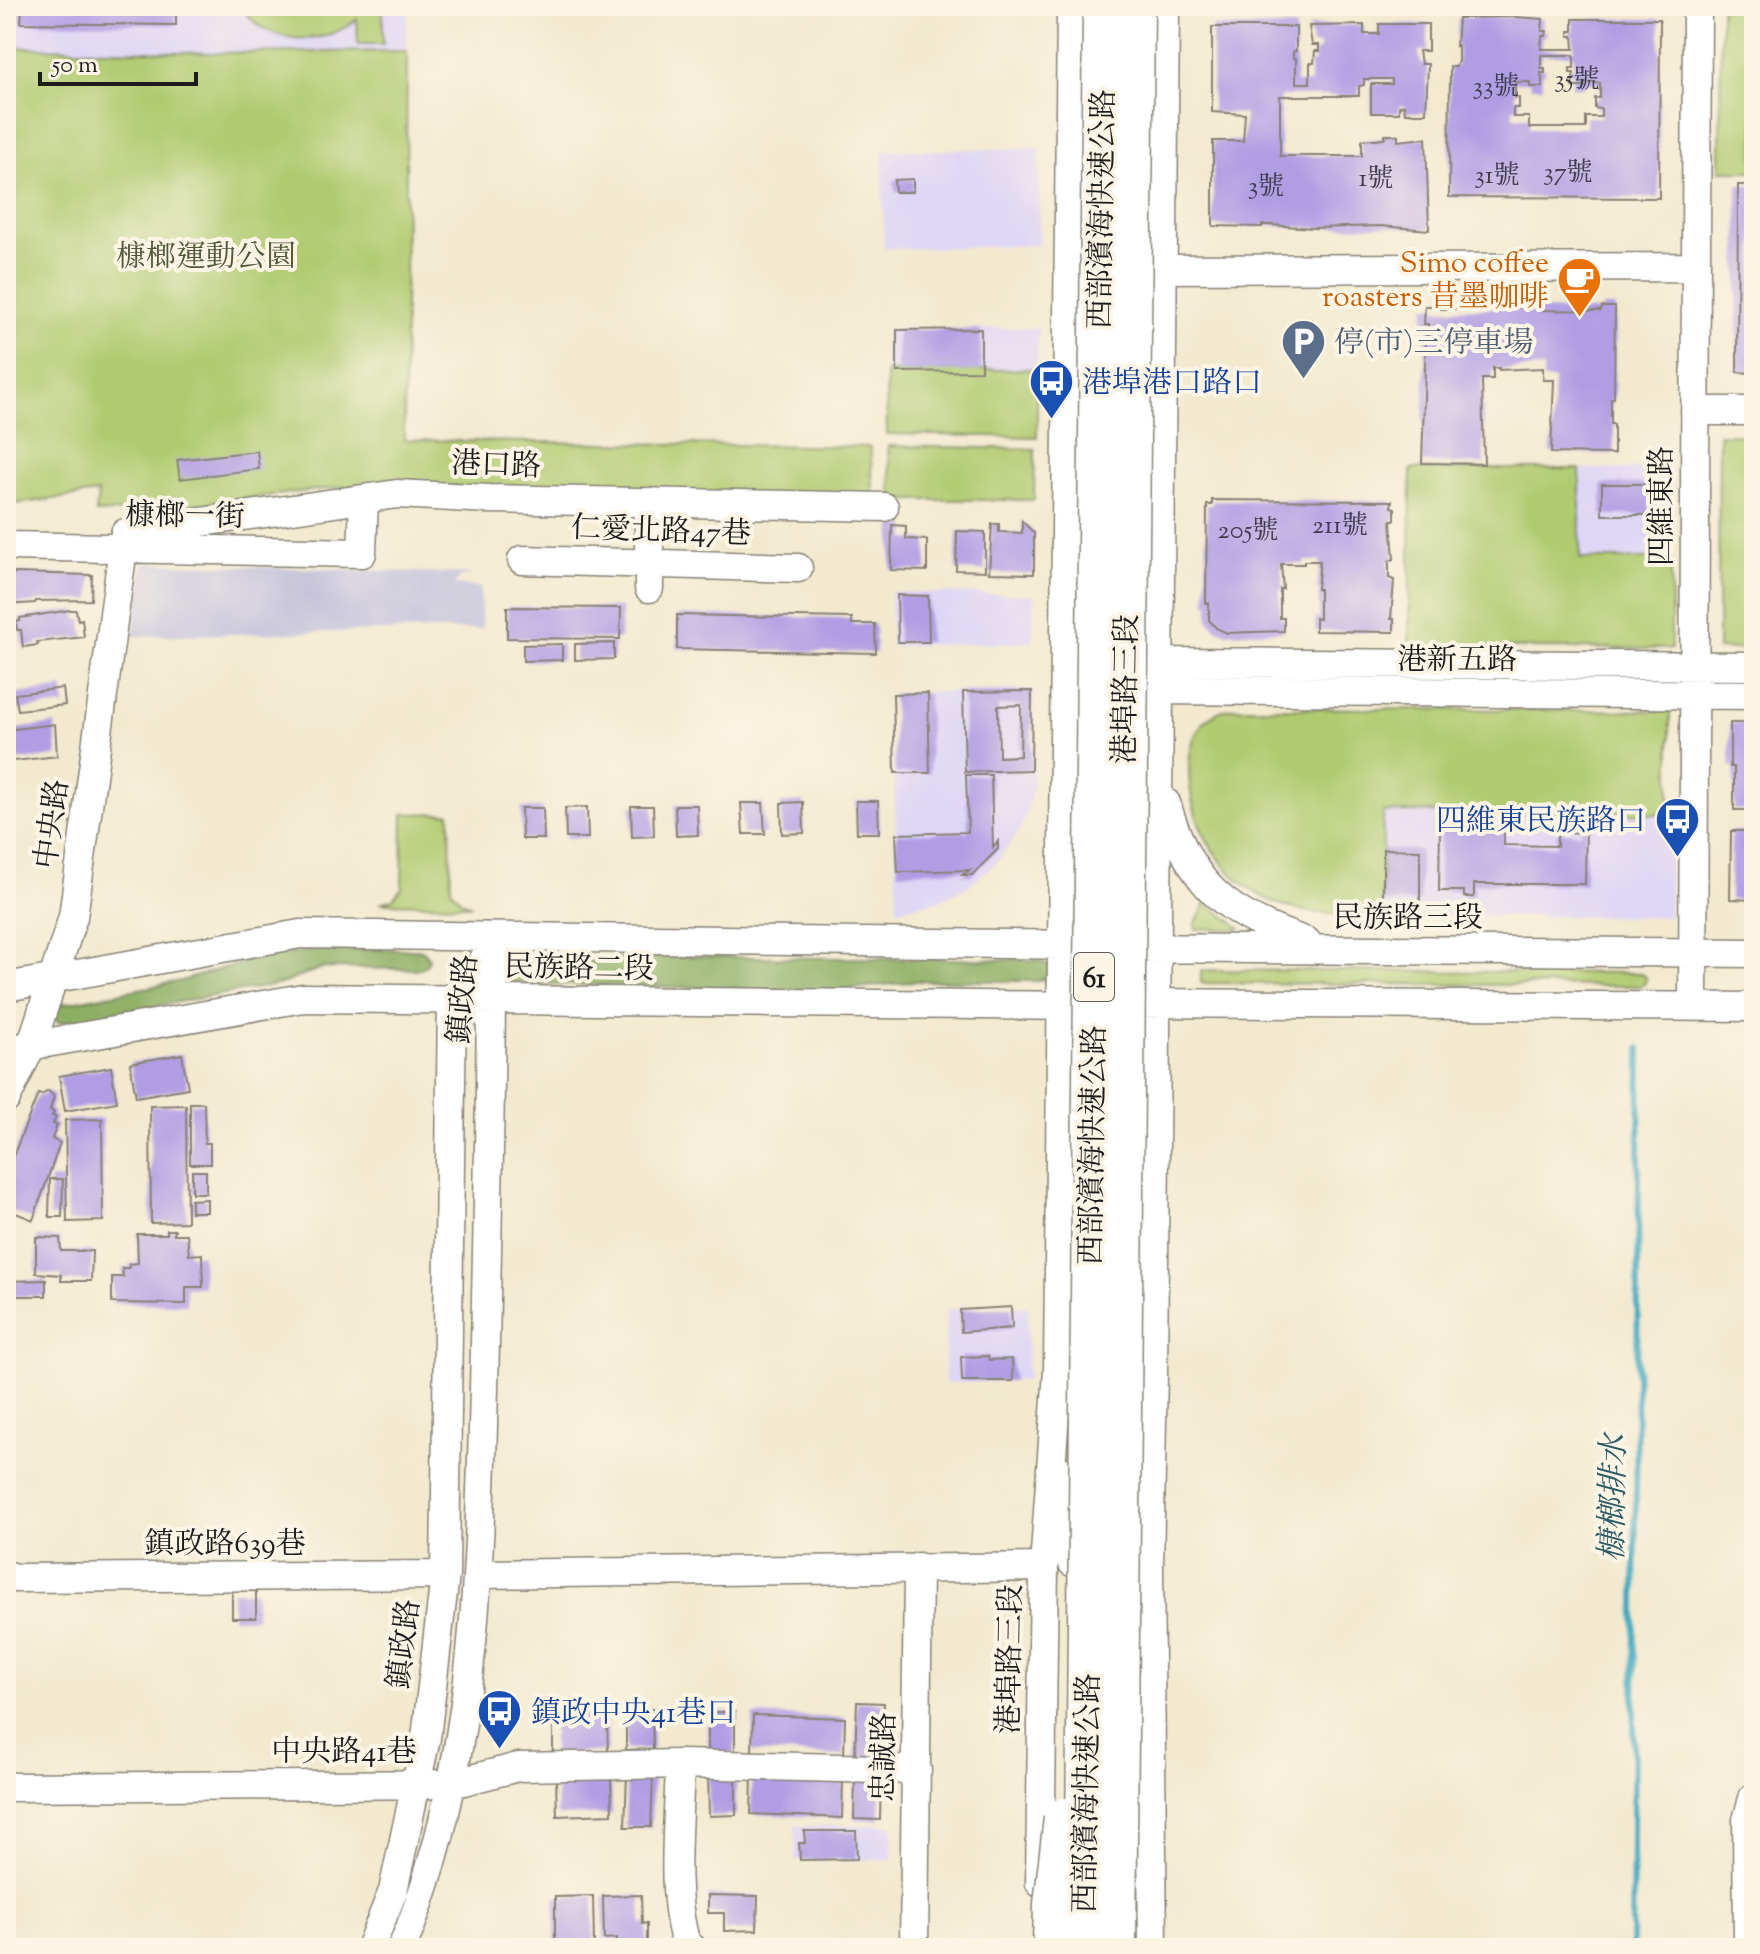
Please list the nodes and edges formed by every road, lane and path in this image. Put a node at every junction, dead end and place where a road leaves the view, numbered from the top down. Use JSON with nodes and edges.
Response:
{"nodes":[{"id":1,"x":1071,"y":6,"type":"edge"},
{"id":2,"x":1103,"y":6,"type":"edge"},
{"id":3,"x":1134,"y":6,"type":"edge"},
{"id":4,"x":1165,"y":6,"type":"edge"},
{"id":5,"x":1697,"y":6,"type":"edge"},
{"id":6,"x":1696,"y":267,"type":"junction"},
{"id":7,"x":1163,"y":269,"type":"junction"},
{"id":8,"x":1695,"y":411,"type":"junction"},
{"id":9,"x":1754,"y":411,"type":"edge"},
{"id":10,"x":364,"y":499,"type":"junction"},
{"id":11,"x":649,"y":502,"type":"junction"},
{"id":12,"x":884,"y":507,"type":"dead end"},
{"id":13,"x":6,"y":546,"type":"edge"},
{"id":14,"x":123,"y":548,"type":"junction"},
{"id":15,"x":522,"y":560,"type":"dead end"},
{"id":16,"x":798,"y":568,"type":"dead end"},
{"id":17,"x":649,"y":576,"type":"junction"},
{"id":18,"x":1159,"y":662,"type":"junction"},
{"id":19,"x":1694,"y":666,"type":"junction"},
{"id":20,"x":1754,"y":666,"type":"edge"},
{"id":21,"x":1159,"y":690,"type":"junction"},
{"id":22,"x":1694,"y":694,"type":"junction"},
{"id":23,"x":1754,"y":695,"type":"edge"},
{"id":24,"x":1158,"y":778,"type":"junction"},
{"id":25,"x":501,"y":938,"type":"junction"},
{"id":26,"x":1062,"y":944,"type":"junction"},
{"id":27,"x":1157,"y":949,"type":"junction"},
{"id":28,"x":1330,"y":951,"type":"junction"},
{"id":29,"x":1693,"y":953,"type":"junction"},
{"id":30,"x":1754,"y":953,"type":"edge"},
{"id":31,"x":53,"y":979,"type":"junction"},
{"id":32,"x":6,"y":987,"type":"edge"},
{"id":33,"x":452,"y":999,"type":"junction"},
{"id":34,"x":491,"y":1000,"type":"junction"},
{"id":35,"x":1156,"y":1002,"type":"junction"},
{"id":36,"x":1693,"y":1006,"type":"junction"},
{"id":37,"x":1061,"y":1007,"type":"junction"},
{"id":38,"x":1754,"y":1007,"type":"edge"},
{"id":39,"x":18,"y":1048,"type":"edge"},
{"id":40,"x":6,"y":1099,"type":"edge"},
{"id":41,"x":1058,"y":1371,"type":"junction"},
{"id":42,"x":1153,"y":1373,"type":"junction"},
{"id":43,"x":918,"y":1567,"type":"junction"},
{"id":44,"x":1044,"y":1567,"type":"junction"},
{"id":45,"x":479,"y":1574,"type":"junction"},
{"id":46,"x":6,"y":1575,"type":"edge"},
{"id":47,"x":445,"y":1575,"type":"junction"},
{"id":48,"x":1088,"y":1624,"type":"junction"},
{"id":49,"x":680,"y":1764,"type":"junction"},
{"id":50,"x":917,"y":1770,"type":"junction"},
{"id":51,"x":415,"y":1784,"type":"junction"},
{"id":52,"x":452,"y":1784,"type":"junction"},
{"id":53,"x":6,"y":1787,"type":"edge"},
{"id":54,"x":1753,"y":1798,"type":"edge"},
{"id":55,"x":370,"y":1948,"type":"edge"},
{"id":56,"x":402,"y":1948,"type":"edge"},
{"id":57,"x":692,"y":1948,"type":"edge"},
{"id":58,"x":914,"y":1948,"type":"edge"},
{"id":59,"x":1040,"y":1948,"type":"edge"},
{"id":60,"x":1053,"y":1948,"type":"edge"},
{"id":61,"x":1069,"y":1948,"type":"edge"},
{"id":62,"x":1085,"y":1948,"type":"edge"},
{"id":63,"x":1116,"y":1948,"type":"edge"},
{"id":64,"x":1132,"y":1948,"type":"edge"},
{"id":65,"x":1153,"y":1948,"type":"edge"},
{"id":66,"x":1748,"y":1948,"type":"edge"}],
"edges":[{"from":1,"to":26,"type":"street","name":"港埠路三段"},
{"from":2,"to":48,"type":"highway","name":"西部濱海快速公路","number":"61","bridge":true},
{"from":3,"to":63,"type":"highway","name":"西部濱海快速公路","number":"61","bridge":true},
{"from":4,"to":7,"type":"street","name":"港埠路三段"},
{"from":5,"to":6,"type":"street","name":"四維東路"},
{"from":6,"to":7,"type":"street"},
{"from":6,"to":8,"type":"street","name":"四維東路"},
{"from":7,"to":18,"type":"street","name":"港埠路三段"},
{"from":8,"to":9,"type":"street"},
{"from":8,"to":19,"type":"street","name":"四維東路"},
{"from":10,"to":11,"type":"street","name":"港口路"},
{"from":10,"to":14,"type":"street","name":"港口路"},
{"from":10,"to":14,"type":"street","name":"槺榔一街"},
{"from":11,"to":12,"type":"street","name":"港口路"},
{"from":11,"to":17,"type":"street"},
{"from":13,"to":14,"type":"street","name":"槺榔一街"},
{"from":14,"to":31,"type":"street","name":"中央路"},
{"from":15,"to":17,"type":"street","name":"仁愛北路47巷"},
{"from":16,"to":17,"type":"street","name":"仁愛北路47巷"},
{"from":18,"to":19,"type":"street","name":"港新五路"},
{"from":18,"to":21,"type":"street","name":"港埠路三段"},
{"from":19,"to":20,"type":"street","name":"港新五路"},
{"from":19,"to":22,"type":"street","name":"四維東路"},
{"from":21,"to":22,"type":"street","name":"港新五路"},
{"from":21,"to":24,"type":"street","name":"港埠路三段"},
{"from":22,"to":23,"type":"street","name":"港新五路"},
{"from":22,"to":29,"type":"street","name":"四維東路"},
{"from":24,"to":27,"type":"street","name":"港埠路三段"},
{"from":24,"to":28,"type":"street"},
{"from":25,"to":26,"type":"street","name":"民族路二段"},
{"from":25,"to":31,"type":"street","name":"民族路二段"},
{"from":25,"to":33,"type":"street","name":"鎮政路"},
{"from":25,"to":34,"type":"street","name":"鎮政路"},
{"from":26,"to":27,"type":"street","name":"民族路三段"},
{"from":26,"to":37,"type":"street","name":"港埠路三段"},
{"from":27,"to":28,"type":"street","name":"民族路三段"},
{"from":27,"to":35,"type":"street","name":"港埠路三段"},
{"from":28,"to":29,"type":"street","name":"民族路三段"},
{"from":29,"to":30,"type":"street","name":"民族路三段"},
{"from":29,"to":36,"type":"street","name":"四維東路"},
{"from":31,"to":32,"type":"street","name":"民族路二段"},
{"from":31,"to":39,"type":"street","name":"中央路"},
{"from":33,"to":34,"type":"street","name":"民族路二段"},
{"from":33,"to":39,"type":"street","name":"民族路二段"},
{"from":33,"to":47,"type":"street","name":"鎮政路"},
{"from":34,"to":37,"type":"street","name":"民族路二段"},
{"from":34,"to":45,"type":"street","name":"鎮政路"},
{"from":35,"to":36,"type":"street"},
{"from":35,"to":37,"type":"street","name":"民族路二段"},
{"from":35,"to":42,"type":"street","name":"港埠路三段"},
{"from":36,"to":38,"type":"street"},
{"from":37,"to":41,"type":"street","name":"港埠路三段"},
{"from":39,"to":40,"type":"street","name":"中央路"},
{"from":41,"to":44,"type":"street","name":"港埠路三段"},
{"from":41,"to":61,"type":"street","name":"港埠路三段"},
{"from":42,"to":64,"type":"street","name":"港埠路三段"},
{"from":42,"to":65,"type":"street","name":"港埠路三段"},
{"from":43,"to":44,"type":"street"},
{"from":43,"to":45,"type":"street"},
{"from":43,"to":50,"type":"street","name":"忠誠路"},
{"from":44,"to":59,"type":"street","name":"港埠路三段"},
{"from":45,"to":52,"type":"street","name":"鎮政路"},
{"from":46,"to":47,"type":"street","name":"鎮政路639巷"},
{"from":47,"to":51,"type":"street","name":"鎮政路"},
{"from":48,"to":60,"type":"highway","bridge":true},
{"from":48,"to":62,"type":"highway","name":"西部濱海快速公路","number":"61","bridge":true},
{"from":49,"to":50,"type":"street","name":"中央路41巷"},
{"from":49,"to":52,"type":"street","name":"中央路41巷"},
{"from":49,"to":57,"type":"street"},
{"from":50,"to":58,"type":"street","name":"忠誠路"},
{"from":51,"to":52,"type":"street","name":"中央路41巷"},
{"from":51,"to":53,"type":"street","name":"中央路41巷"},
{"from":51,"to":55,"type":"street","name":"鎮政路"},
{"from":52,"to":56,"type":"street","name":"鎮政路"},
{"from":54,"to":66,"type":"street"}]}
